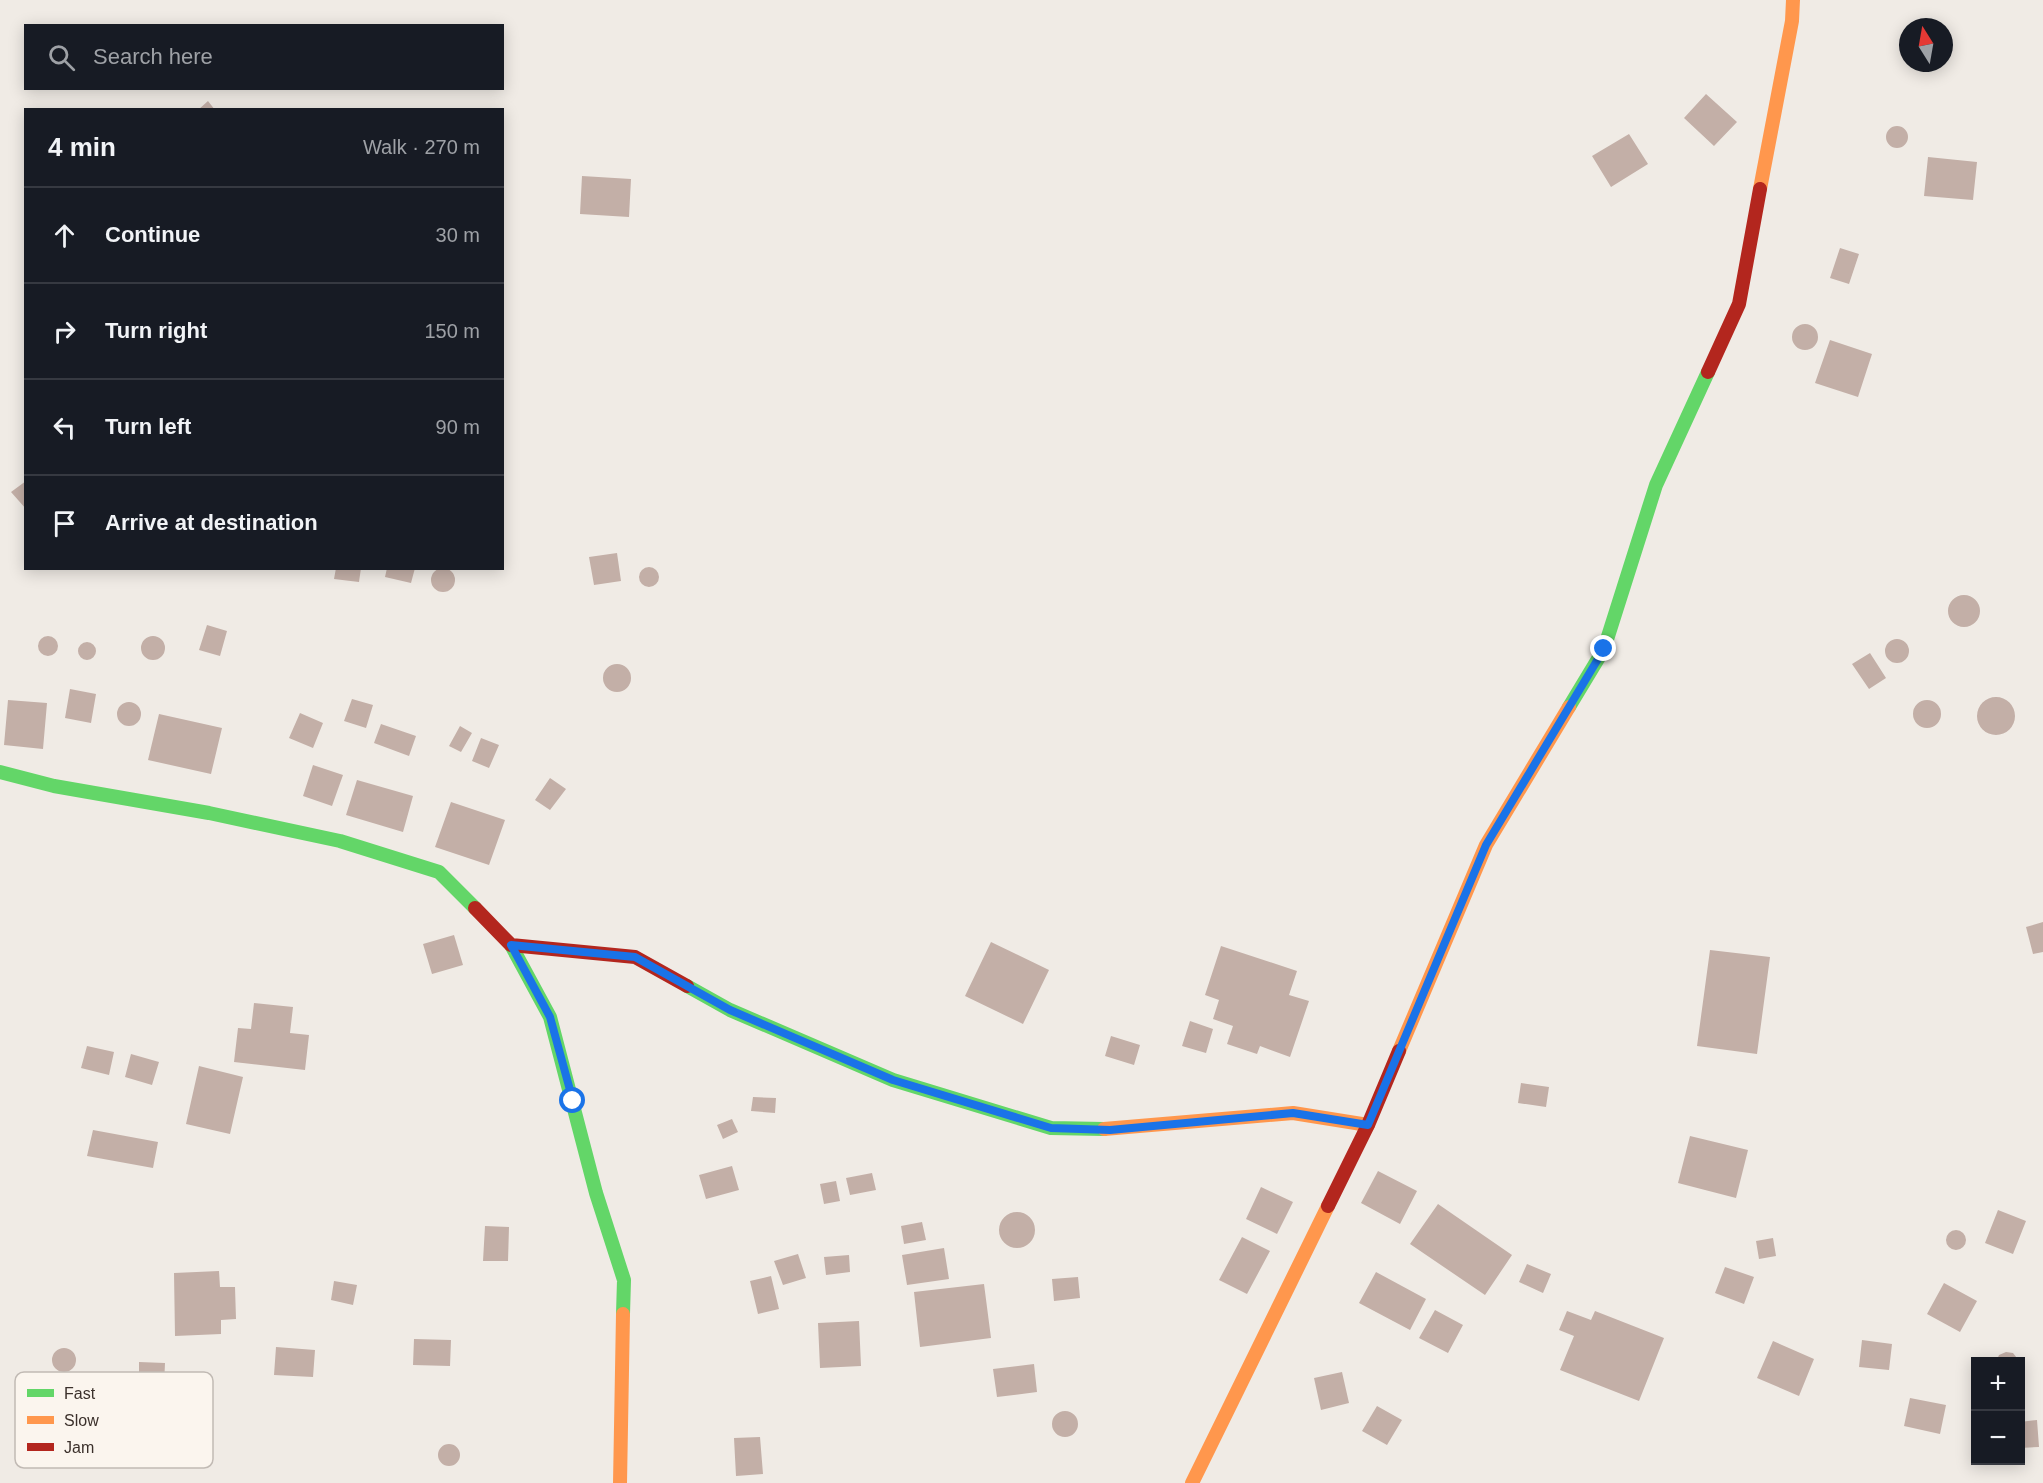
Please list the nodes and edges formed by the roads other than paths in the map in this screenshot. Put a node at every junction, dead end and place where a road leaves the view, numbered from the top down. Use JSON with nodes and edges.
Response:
{"nodes":[{"id":1,"x":1793,"y":0,"type":"edge"},
{"id":2,"x":0,"y":772,"type":"edge"},
{"id":3,"x":511,"y":945,"type":"junction"},
{"id":4,"x":1368,"y":1125,"type":"junction"},
{"id":5,"x":620,"y":1483,"type":"edge"},
{"id":6,"x":1191,"y":1483,"type":"edge"}],
"edges":[{"from":1,"to":4,"type":"street"},
{"from":2,"to":3,"type":"street"},
{"from":3,"to":4,"type":"street"},
{"from":3,"to":5,"type":"street"},
{"from":4,"to":6,"type":"street"}]}
